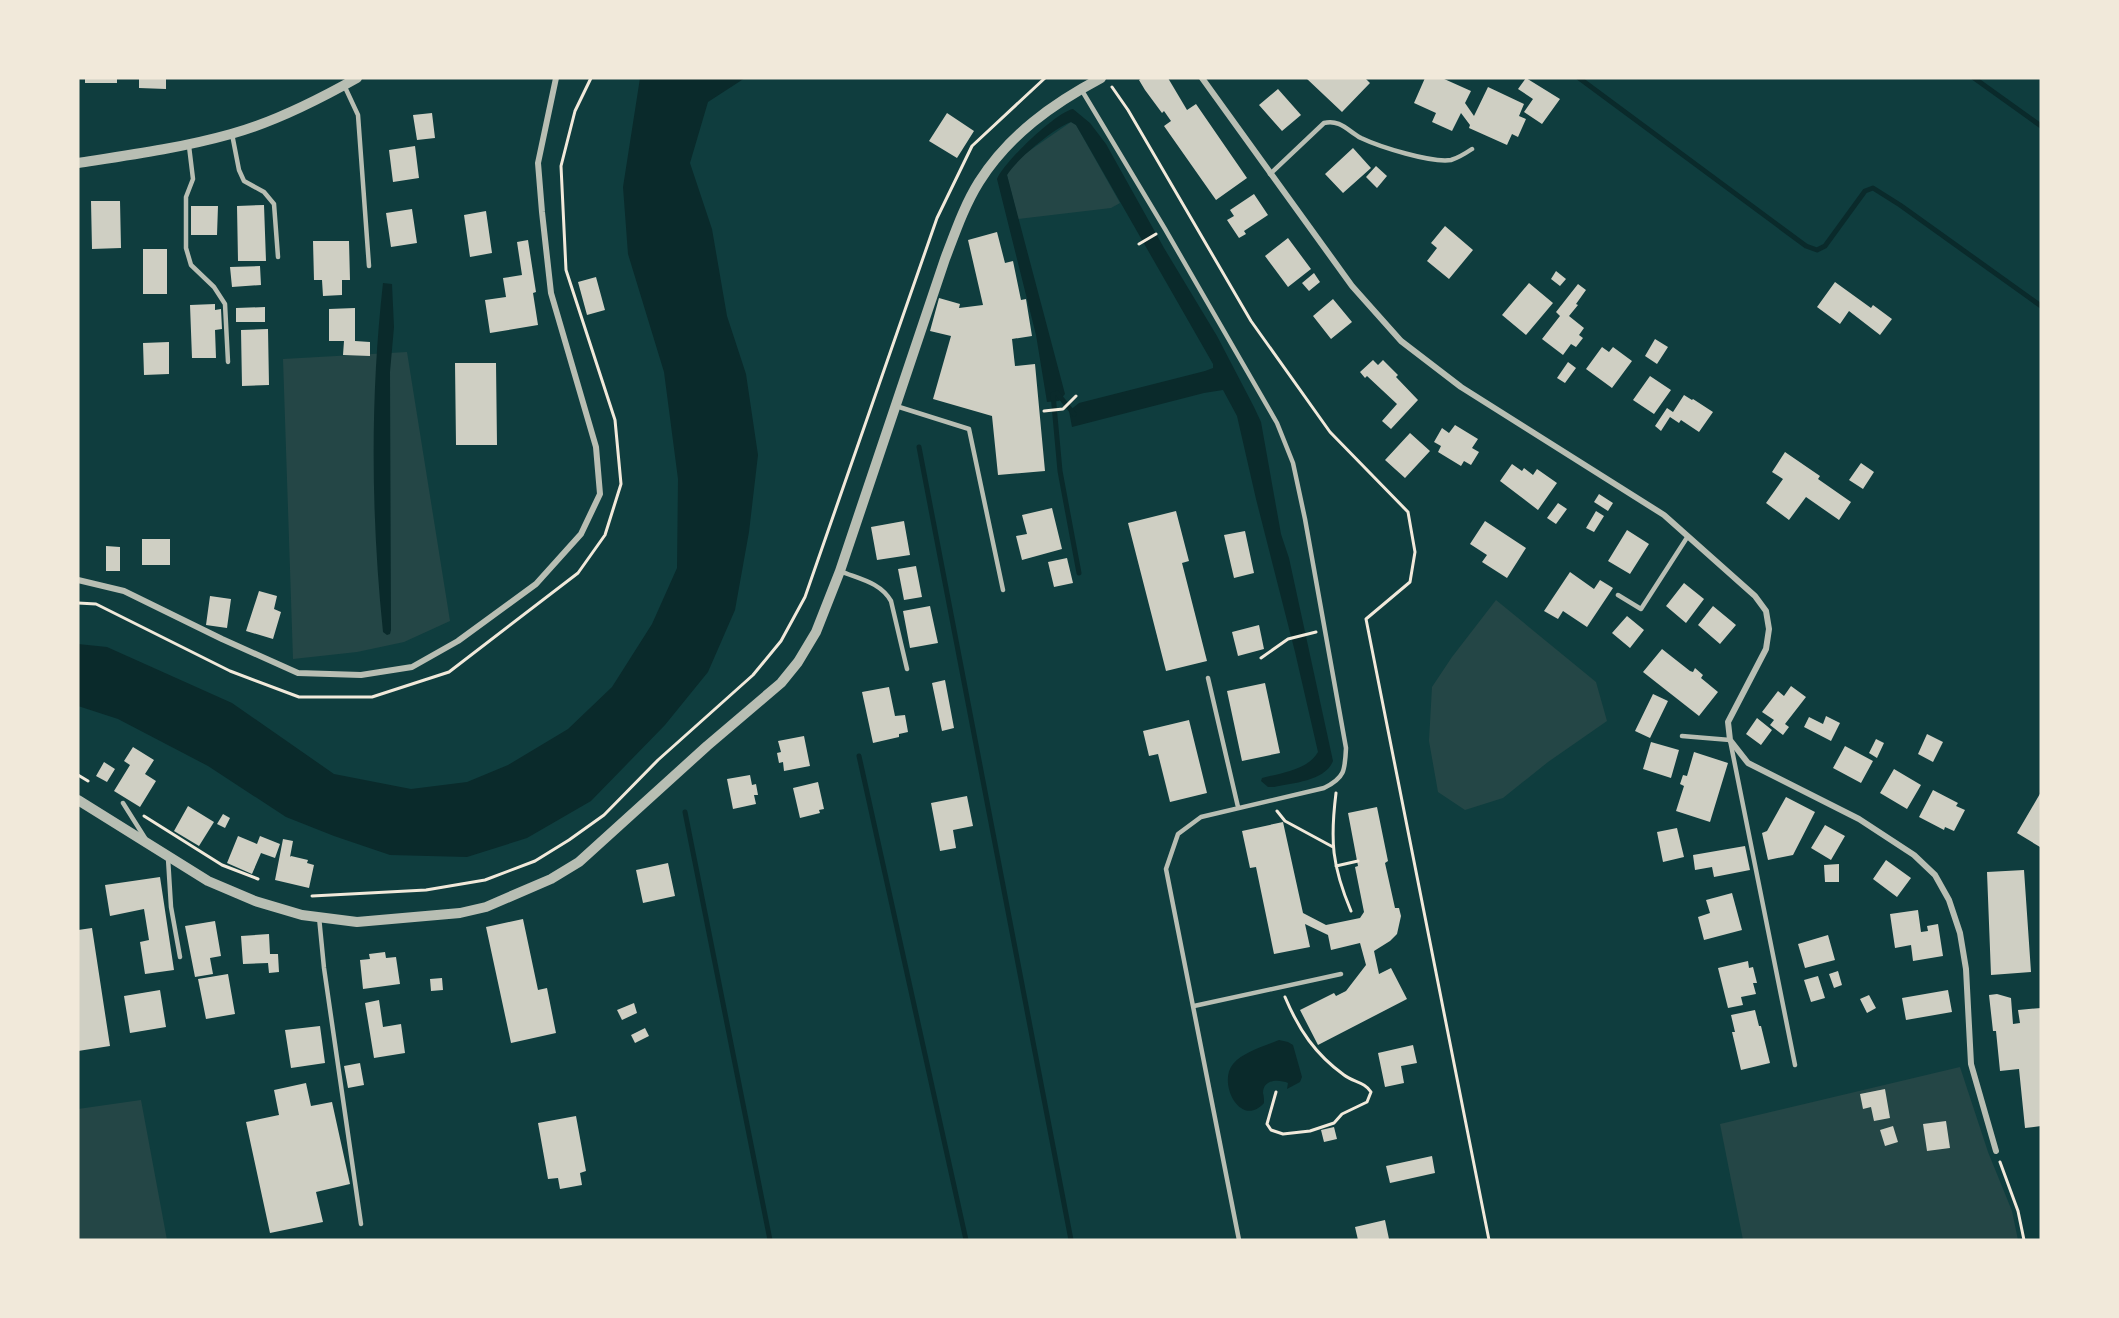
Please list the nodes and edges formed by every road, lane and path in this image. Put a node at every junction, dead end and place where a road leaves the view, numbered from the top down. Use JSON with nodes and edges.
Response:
{"nodes":[{"id":1,"x":357,"y":78,"type":"edge"},
{"id":2,"x":556,"y":78,"type":"edge"},
{"id":3,"x":591,"y":78,"type":"edge"},
{"id":4,"x":1045,"y":78,"type":"edge"},
{"id":5,"x":1101,"y":78,"type":"edge"},
{"id":6,"x":1202,"y":78,"type":"edge"},
{"id":7,"x":344,"y":85,"type":"junction"},
{"id":8,"x":1111,"y":86,"type":"dead end"},
{"id":9,"x":1081,"y":89,"type":"junction"},
{"id":10,"x":232,"y":134,"type":"junction"},
{"id":11,"x":189,"y":143,"type":"junction"},
{"id":12,"x":1472,"y":149,"type":"dead end"},
{"id":13,"x":78,"y":163,"type":"edge"},
{"id":14,"x":1270,"y":174,"type":"junction"},
{"id":15,"x":1165,"y":229,"type":"junction"},
{"id":16,"x":1139,"y":244,"type":"dead end"},
{"id":17,"x":278,"y":257,"type":"dead end"},
{"id":18,"x":369,"y":266,"type":"dead end"},
{"id":19,"x":228,"y":362,"type":"dead end"},
{"id":20,"x":1076,"y":396,"type":"dead end"},
{"id":21,"x":896,"y":406,"type":"junction"},
{"id":22,"x":1044,"y":411,"type":"dead end"},
{"id":23,"x":1688,"y":537,"type":"junction"},
{"id":24,"x":840,"y":571,"type":"junction"},
{"id":25,"x":78,"y":580,"type":"edge"},
{"id":26,"x":1003,"y":590,"type":"dead end"},
{"id":27,"x":1618,"y":595,"type":"dead end"},
{"id":28,"x":78,"y":603,"type":"edge"},
{"id":29,"x":1308,"y":634,"type":"dead end"},
{"id":30,"x":1261,"y":658,"type":"dead end"},
{"id":31,"x":907,"y":669,"type":"dead end"},
{"id":32,"x":1208,"y":678,"type":"dead end"},
{"id":33,"x":1682,"y":736,"type":"dead end"},
{"id":34,"x":1730,"y":740,"type":"junction"},
{"id":35,"x":78,"y":775,"type":"edge"},
{"id":36,"x":87,"y":781,"type":"dead end"},
{"id":37,"x":1337,"y":782,"type":"junction"},
{"id":38,"x":78,"y":800,"type":"edge"},
{"id":39,"x":1268,"y":801,"type":"junction"},
{"id":40,"x":123,"y":802,"type":"dead end"},
{"id":41,"x":1238,"y":807,"type":"junction"},
{"id":42,"x":140,"y":813,"type":"dead end"},
{"id":43,"x":148,"y":843,"type":"junction"},
{"id":44,"x":1333,"y":847,"type":"junction"},
{"id":45,"x":168,"y":856,"type":"junction"},
{"id":46,"x":1358,"y":861,"type":"dead end"},
{"id":47,"x":1336,"y":866,"type":"junction"},
{"id":48,"x":258,"y":879,"type":"dead end"},
{"id":49,"x":312,"y":896,"type":"dead end"},
{"id":50,"x":1351,"y":911,"type":"dead end"},
{"id":51,"x":319,"y":917,"type":"junction"},
{"id":52,"x":180,"y":957,"type":"dead end"},
{"id":53,"x":1341,"y":974,"type":"dead end"},
{"id":54,"x":1280,"y":987,"type":"junction"},
{"id":55,"x":1194,"y":1006,"type":"junction"},
{"id":56,"x":1795,"y":1065,"type":"dead end"},
{"id":57,"x":1276,"y":1092,"type":"dead end"},
{"id":58,"x":1996,"y":1151,"type":"joint"},
{"id":59,"x":361,"y":1224,"type":"dead end"},
{"id":60,"x":1239,"y":1240,"type":"edge"},
{"id":61,"x":1489,"y":1240,"type":"edge"},
{"id":62,"x":2024,"y":1240,"type":"edge"}],
"edges":[{"from":1,"to":7,"type":"street"},
{"from":2,"to":25,"type":"street"},
{"from":3,"to":28,"type":"path"},
{"from":4,"to":49,"type":"path"},
{"from":5,"to":9,"type":"street"},
{"from":6,"to":14,"type":"street"},
{"from":7,"to":10,"type":"street"},
{"from":7,"to":18,"type":"lane"},
{"from":8,"to":61,"type":"path"},
{"from":9,"to":15,"type":"lane"},
{"from":9,"to":21,"type":"street"},
{"from":10,"to":11,"type":"street"},
{"from":10,"to":17,"type":"lane"},
{"from":11,"to":13,"type":"street"},
{"from":11,"to":19,"type":"lane"},
{"from":12,"to":14,"type":"lane"},
{"from":14,"to":23,"type":"street"},
{"from":15,"to":16,"type":"path"},
{"from":15,"to":37,"type":"lane"},
{"from":20,"to":22,"type":"path"},
{"from":21,"to":24,"type":"street"},
{"from":21,"to":26,"type":"lane"},
{"from":23,"to":27,"type":"lane"},
{"from":23,"to":34,"type":"street"},
{"from":24,"to":31,"type":"lane"},
{"from":24,"to":51,"type":"street"},
{"from":29,"to":30,"type":"path"},
{"from":32,"to":41,"type":"lane"},
{"from":33,"to":34,"type":"lane"},
{"from":34,"to":56,"type":"lane"},
{"from":34,"to":58,"type":"street"},
{"from":35,"to":36,"type":"path"},
{"from":37,"to":39,"type":"lane"},
{"from":37,"to":44,"type":"path"},
{"from":38,"to":43,"type":"street"},
{"from":39,"to":41,"type":"lane"},
{"from":39,"to":44,"type":"path"},
{"from":40,"to":43,"type":"lane"},
{"from":41,"to":55,"type":"lane"},
{"from":42,"to":48,"type":"path"},
{"from":43,"to":45,"type":"street"},
{"from":44,"to":47,"type":"path"},
{"from":45,"to":51,"type":"street"},
{"from":45,"to":52,"type":"lane"},
{"from":46,"to":47,"type":"path"},
{"from":47,"to":50,"type":"path"},
{"from":51,"to":59,"type":"lane"},
{"from":53,"to":54,"type":"lane"},
{"from":54,"to":55,"type":"lane"},
{"from":54,"to":57,"type":"path"},
{"from":55,"to":60,"type":"lane"},
{"from":58,"to":62,"type":"path"}]}
